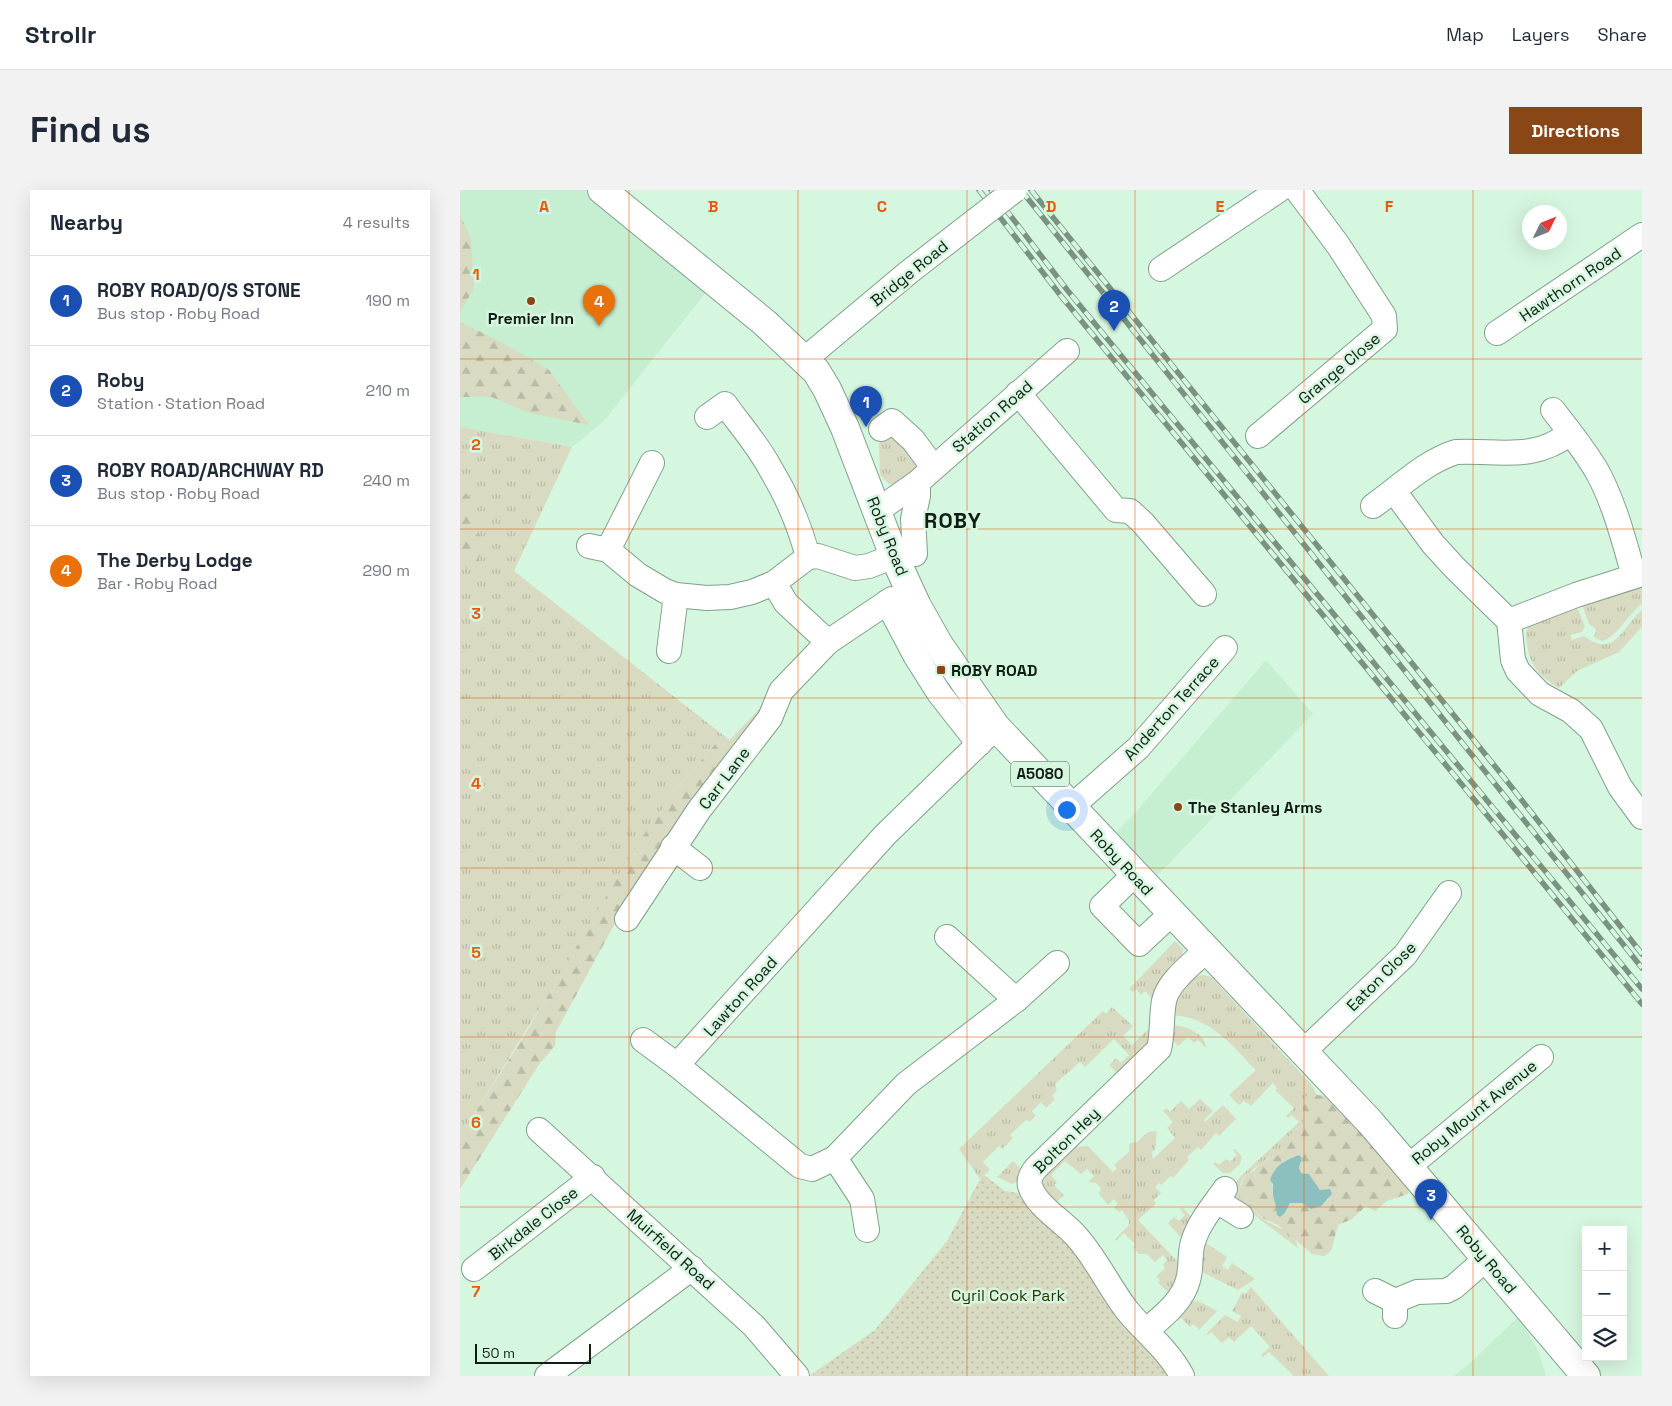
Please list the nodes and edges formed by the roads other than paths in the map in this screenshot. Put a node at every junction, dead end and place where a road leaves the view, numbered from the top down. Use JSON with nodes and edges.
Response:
{"nodes":[{"id":1,"x":602,"y":190,"type":"edge"},
{"id":2,"x":1015,"y":190,"type":"edge"},
{"id":3,"x":1279,"y":190,"type":"edge"},
{"id":4,"x":1297,"y":190,"type":"edge"},
{"id":5,"x":1638,"y":244,"type":"edge"},
{"id":6,"x":1161,"y":269,"type":"dead end"},
{"id":7,"x":1497,"y":333,"type":"dead end"},
{"id":8,"x":1068,"y":351,"type":"dead end"},
{"id":9,"x":805,"y":359,"type":"junction"},
{"id":10,"x":1018,"y":393,"type":"junction"},
{"id":11,"x":1553,"y":410,"type":"dead end"},
{"id":12,"x":707,"y":417,"type":"dead end"},
{"id":13,"x":881,"y":429,"type":"dead end"},
{"id":14,"x":1570,"y":433,"type":"junction"},
{"id":15,"x":1258,"y":436,"type":"dead end"},
{"id":16,"x":652,"y":463,"type":"dead end"},
{"id":17,"x":926,"y":475,"type":"junction"},
{"id":18,"x":1394,"y":491,"type":"junction"},
{"id":19,"x":1373,"y":506,"type":"dead end"},
{"id":20,"x":877,"y":511,"type":"junction"},
{"id":21,"x":904,"y":555,"type":"junction"},
{"id":22,"x":808,"y":557,"type":"junction"},
{"id":23,"x":1638,"y":575,"type":"edge"},
{"id":24,"x":774,"y":583,"type":"junction"},
{"id":25,"x":1204,"y":594,"type":"dead end"},
{"id":26,"x":676,"y":595,"type":"junction"},
{"id":27,"x":1509,"y":621,"type":"junction"},
{"id":28,"x":828,"y":642,"type":"junction"},
{"id":29,"x":1225,"y":648,"type":"dead end"},
{"id":30,"x":669,"y":651,"type":"dead end"},
{"id":31,"x":987,"y":735,"type":"junction"},
{"id":32,"x":1071,"y":807,"type":"junction"},
{"id":33,"x":1642,"y":817,"type":"edge"},
{"id":34,"x":674,"y":847,"type":"junction"},
{"id":35,"x":700,"y":868,"type":"dead end"},
{"id":36,"x":1134,"y":875,"type":"junction"},
{"id":37,"x":1449,"y":893,"type":"dead end"},
{"id":38,"x":1171,"y":914,"type":"junction"},
{"id":39,"x":627,"y":919,"type":"dead end"},
{"id":40,"x":947,"y":937,"type":"dead end"},
{"id":41,"x":1206,"y":950,"type":"junction"},
{"id":42,"x":1057,"y":963,"type":"dead end"},
{"id":43,"x":1016,"y":1000,"type":"junction"},
{"id":44,"x":643,"y":1040,"type":"dead end"},
{"id":45,"x":1303,"y":1052,"type":"junction"},
{"id":46,"x":1541,"y":1057,"type":"dead end"},
{"id":47,"x":677,"y":1065,"type":"junction"},
{"id":48,"x":539,"y":1130,"type":"dead end"},
{"id":49,"x":835,"y":1158,"type":"junction"},
{"id":50,"x":1408,"y":1166,"type":"junction"},
{"id":51,"x":593,"y":1177,"type":"junction"},
{"id":52,"x":1241,"y":1216,"type":"dead end"},
{"id":53,"x":867,"y":1230,"type":"dead end"},
{"id":54,"x":1487,"y":1258,"type":"junction"},
{"id":55,"x":692,"y":1268,"type":"junction"},
{"id":56,"x":474,"y":1269,"type":"dead end"},
{"id":57,"x":1388,"y":1303,"type":"dead end"},
{"id":58,"x":1543,"y":1324,"type":"junction"},
{"id":59,"x":1147,"y":1330,"type":"junction"},
{"id":60,"x":547,"y":1376,"type":"edge"},
{"id":61,"x":797,"y":1376,"type":"edge"},
{"id":62,"x":1182,"y":1376,"type":"edge"},
{"id":63,"x":1558,"y":1376,"type":"edge"},
{"id":64,"x":1586,"y":1376,"type":"edge"}],
"edges":[{"from":1,"to":9,"type":"main road","name":"Roby Road","number":"A5080"},
{"from":2,"to":9,"type":"street","name":"Bridge Road","bridge":true},
{"from":3,"to":6,"type":"street"},
{"from":4,"to":15,"type":"street","name":"Grange Close"},
{"from":5,"to":7,"type":"street","name":"Hawthorn Road"},
{"from":8,"to":10,"type":"street","name":"Station Road"},
{"from":9,"to":20,"type":"main road","name":"Roby Road","number":"A5080"},
{"from":10,"to":17,"type":"street","name":"Station Road"},
{"from":10,"to":25,"type":"street"},
{"from":11,"to":14,"type":"street"},
{"from":12,"to":22,"type":"street"},
{"from":13,"to":17,"type":"street"},
{"from":14,"to":18,"type":"street"},
{"from":14,"to":23,"type":"street"},
{"from":16,"to":26,"type":"street"},
{"from":17,"to":20,"type":"street","name":"Station Road"},
{"from":17,"to":21,"type":"street"},
{"from":18,"to":19,"type":"street"},
{"from":18,"to":27,"type":"street"},
{"from":20,"to":21,"type":"main road","name":"Roby Road","number":"A5080"},
{"from":21,"to":22,"type":"street"},
{"from":21,"to":31,"type":"main road","name":"Roby Road","number":"A5080"},
{"from":22,"to":24,"type":"street"},
{"from":23,"to":27,"type":"street"},
{"from":24,"to":26,"type":"street"},
{"from":24,"to":28,"type":"street"},
{"from":26,"to":30,"type":"street"},
{"from":27,"to":33,"type":"street"},
{"from":28,"to":31,"type":"street","name":"Carr Lane"},
{"from":28,"to":34,"type":"street","name":"Carr Lane"},
{"from":29,"to":32,"type":"street","name":"Anderton Terrace"},
{"from":31,"to":32,"type":"main road","name":"Roby Road","number":"A5080"},
{"from":31,"to":47,"type":"street","name":"Lawton Road"},
{"from":32,"to":36,"type":"main road","name":"Roby Road","number":"A5080"},
{"from":34,"to":35,"type":"street"},
{"from":34,"to":39,"type":"street","name":"Carr Lane"},
{"from":36,"to":38,"type":"main road","name":"Roby Road","number":"A5080"},
{"from":36,"to":38,"type":"street"},
{"from":37,"to":45,"type":"street","name":"Eaton Close"},
{"from":38,"to":41,"type":"main road","name":"Roby Road","number":"A5080"},
{"from":40,"to":43,"type":"street"},
{"from":41,"to":45,"type":"main road","name":"Roby Road","number":"A5080"},
{"from":41,"to":59,"type":"street","name":"Bolton Hey"},
{"from":42,"to":43,"type":"street"},
{"from":43,"to":49,"type":"street"},
{"from":44,"to":47,"type":"street"},
{"from":45,"to":50,"type":"main road","name":"Roby Road","number":"A5080"},
{"from":46,"to":50,"type":"street","name":"Roby Mount Avenue"},
{"from":47,"to":49,"type":"street"},
{"from":48,"to":51,"type":"street","name":"Muirfield Road"},
{"from":49,"to":53,"type":"street"},
{"from":50,"to":54,"type":"main road","name":"Roby Road","number":"A5080"},
{"from":51,"to":55,"type":"street","name":"Muirfield Road"},
{"from":51,"to":56,"type":"street","name":"Birkdale Close"},
{"from":52,"to":59,"type":"street"},
{"from":54,"to":57,"type":"street"},
{"from":54,"to":58,"type":"main road","name":"Roby Road","number":"A5080"},
{"from":55,"to":60,"type":"street"},
{"from":55,"to":61,"type":"street","name":"Muirfield Road"},
{"from":58,"to":63,"type":"main road","name":"Roby Road","number":"A5080"},
{"from":58,"to":64,"type":"main road","name":"Roby Road","number":"A5080"},
{"from":59,"to":62,"type":"street","name":"Bolton Hey"}]}
